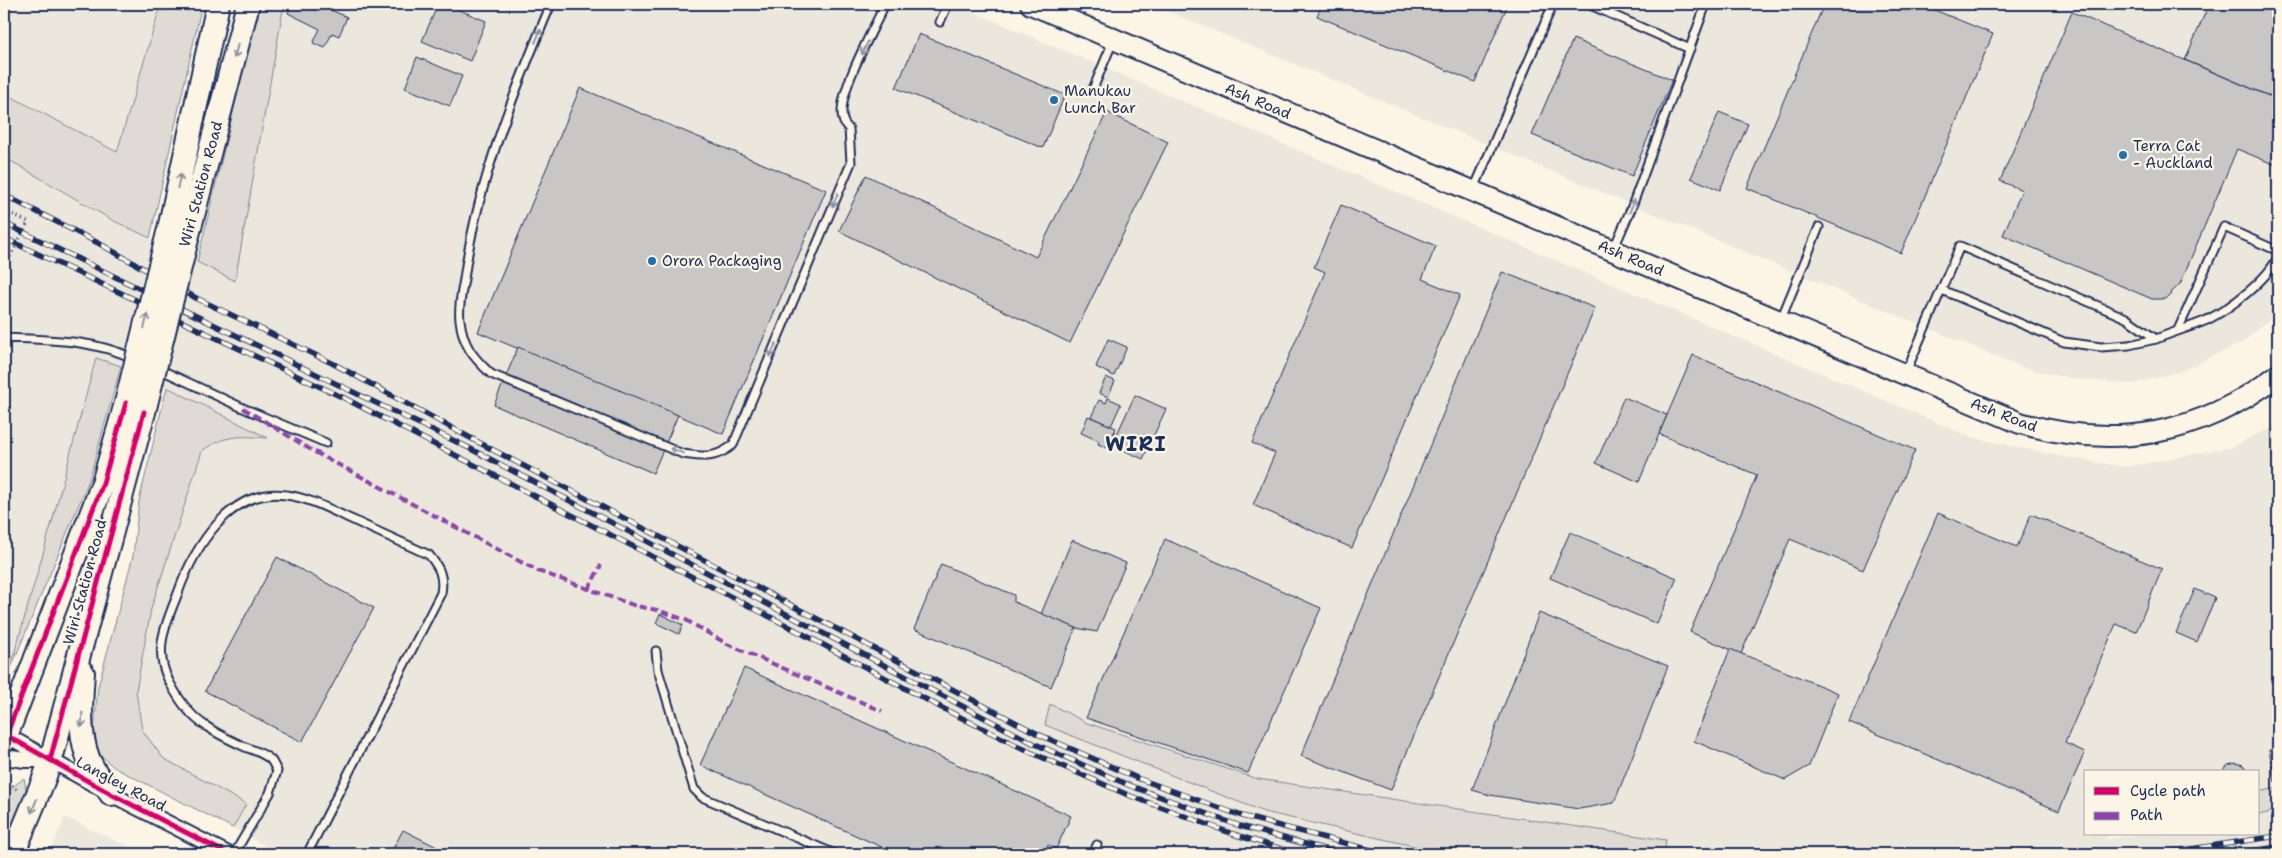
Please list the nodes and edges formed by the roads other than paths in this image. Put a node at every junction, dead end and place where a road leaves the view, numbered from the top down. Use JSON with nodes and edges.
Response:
{"nodes":[{"id":1,"x":218,"y":4,"type":"edge"},
{"id":2,"x":248,"y":4,"type":"edge"},
{"id":3,"x":552,"y":4,"type":"edge"},
{"id":4,"x":885,"y":4,"type":"edge"},
{"id":5,"x":948,"y":4,"type":"edge"},
{"id":6,"x":1031,"y":4,"type":"edge"},
{"id":7,"x":1553,"y":4,"type":"edge"},
{"id":8,"x":1588,"y":4,"type":"edge"},
{"id":9,"x":1706,"y":4,"type":"edge"},
{"id":10,"x":940,"y":22,"type":"dead end"},
{"id":11,"x":1113,"y":40,"type":"junction"},
{"id":12,"x":1690,"y":49,"type":"junction"},
{"id":13,"x":1093,"y":89,"type":"dead end"},
{"id":14,"x":1472,"y":192,"type":"junction"},
{"id":15,"x":1819,"y":227,"type":"dead end"},
{"id":16,"x":178,"y":234,"type":"junction"},
{"id":17,"x":1613,"y":251,"type":"junction"},
{"id":18,"x":2278,"y":251,"type":"edge"},
{"id":19,"x":2278,"y":256,"type":"edge"},
{"id":20,"x":1942,"y":290,"type":"junction"},
{"id":21,"x":1780,"y":322,"type":"junction"},
{"id":22,"x":2178,"y":330,"type":"junction"},
{"id":23,"x":4,"y":338,"type":"edge"},
{"id":24,"x":2156,"y":339,"type":"junction"},
{"id":25,"x":142,"y":362,"type":"dead end"},
{"id":26,"x":150,"y":365,"type":"dead end"},
{"id":27,"x":1905,"y":375,"type":"junction"},
{"id":28,"x":2278,"y":375,"type":"edge"},
{"id":29,"x":135,"y":407,"type":"junction"},
{"id":30,"x":326,"y":443,"type":"dead end"},
{"id":31,"x":88,"y":619,"type":"junction"},
{"id":32,"x":656,"y":650,"type":"dead end"},
{"id":33,"x":25,"y":684,"type":"junction"},
{"id":34,"x":4,"y":700,"type":"edge"},
{"id":35,"x":4,"y":737,"type":"edge"},
{"id":36,"x":4,"y":758,"type":"edge"},
{"id":37,"x":50,"y":760,"type":"junction"},
{"id":38,"x":111,"y":794,"type":"junction"},
{"id":39,"x":1096,"y":845,"type":"dead end"},
{"id":40,"x":14,"y":854,"type":"edge"},
{"id":41,"x":228,"y":854,"type":"edge"},
{"id":42,"x":234,"y":854,"type":"edge"},
{"id":43,"x":307,"y":854,"type":"edge"},
{"id":44,"x":835,"y":854,"type":"edge"},
{"id":45,"x":1093,"y":854,"type":"edge"}],
"edges":[{"from":16,"to":1,"type":"main road","name":"Wiri Station Road","one_way":true},
{"from":2,"to":16,"type":"main road","name":"Wiri Station Road","one_way":true},
{"from":4,"to":3,"type":"lane","one_way":true},
{"from":5,"to":10,"type":"lane"},
{"from":6,"to":11,"type":"main road","name":"Ash Road"},
{"from":7,"to":14,"type":"lane"},
{"from":8,"to":12,"type":"lane"},
{"from":9,"to":12,"type":"lane"},
{"from":11,"to":13,"type":"lane"},
{"from":11,"to":14,"type":"main road","name":"Ash Road"},
{"from":17,"to":12,"type":"lane","one_way":true},
{"from":14,"to":17,"type":"main road","name":"Ash Road"},
{"from":15,"to":21,"type":"lane"},
{"from":16,"to":29,"type":"main road","name":"Wiri Station Road","bridge":true},
{"from":17,"to":21,"type":"main road","name":"Ash Road"},
{"from":18,"to":22,"type":"lane"},
{"from":19,"to":22,"type":"lane"},
{"from":20,"to":24,"type":"lane"},
{"from":20,"to":24,"type":"lane"},
{"from":20,"to":27,"type":"lane"},
{"from":21,"to":27,"type":"main road","name":"Ash Road"},
{"from":22,"to":24,"type":"lane"},
{"from":23,"to":25,"type":"lane"},
{"from":26,"to":30,"type":"lane"},
{"from":27,"to":28,"type":"main road","name":"Ash Road"},
{"from":29,"to":31,"type":"main road","name":"Wiri Station Road"},
{"from":29,"to":33,"type":"main road","name":"Wiri Station Road"},
{"from":31,"to":37,"type":"main road","name":"Wiri Station Road"},
{"from":31,"to":38,"type":"main road","one_way":true},
{"from":32,"to":44,"type":"lane"},
{"from":33,"to":34,"type":"main road"},
{"from":33,"to":35,"type":"main road","name":"Wiri Station Road"},
{"from":35,"to":37,"type":"street","name":"Langley Road"},
{"from":36,"to":37,"type":"street","name":"Langley Road"},
{"from":37,"to":38,"type":"street","name":"Langley Road"},
{"from":37,"to":40,"type":"main road","name":"Wiri Station Road","one_way":true},
{"from":38,"to":41,"type":"street","name":"Langley Road"},
{"from":39,"to":45,"type":"lane"},
{"from":42,"to":43,"type":"lane"}]}
